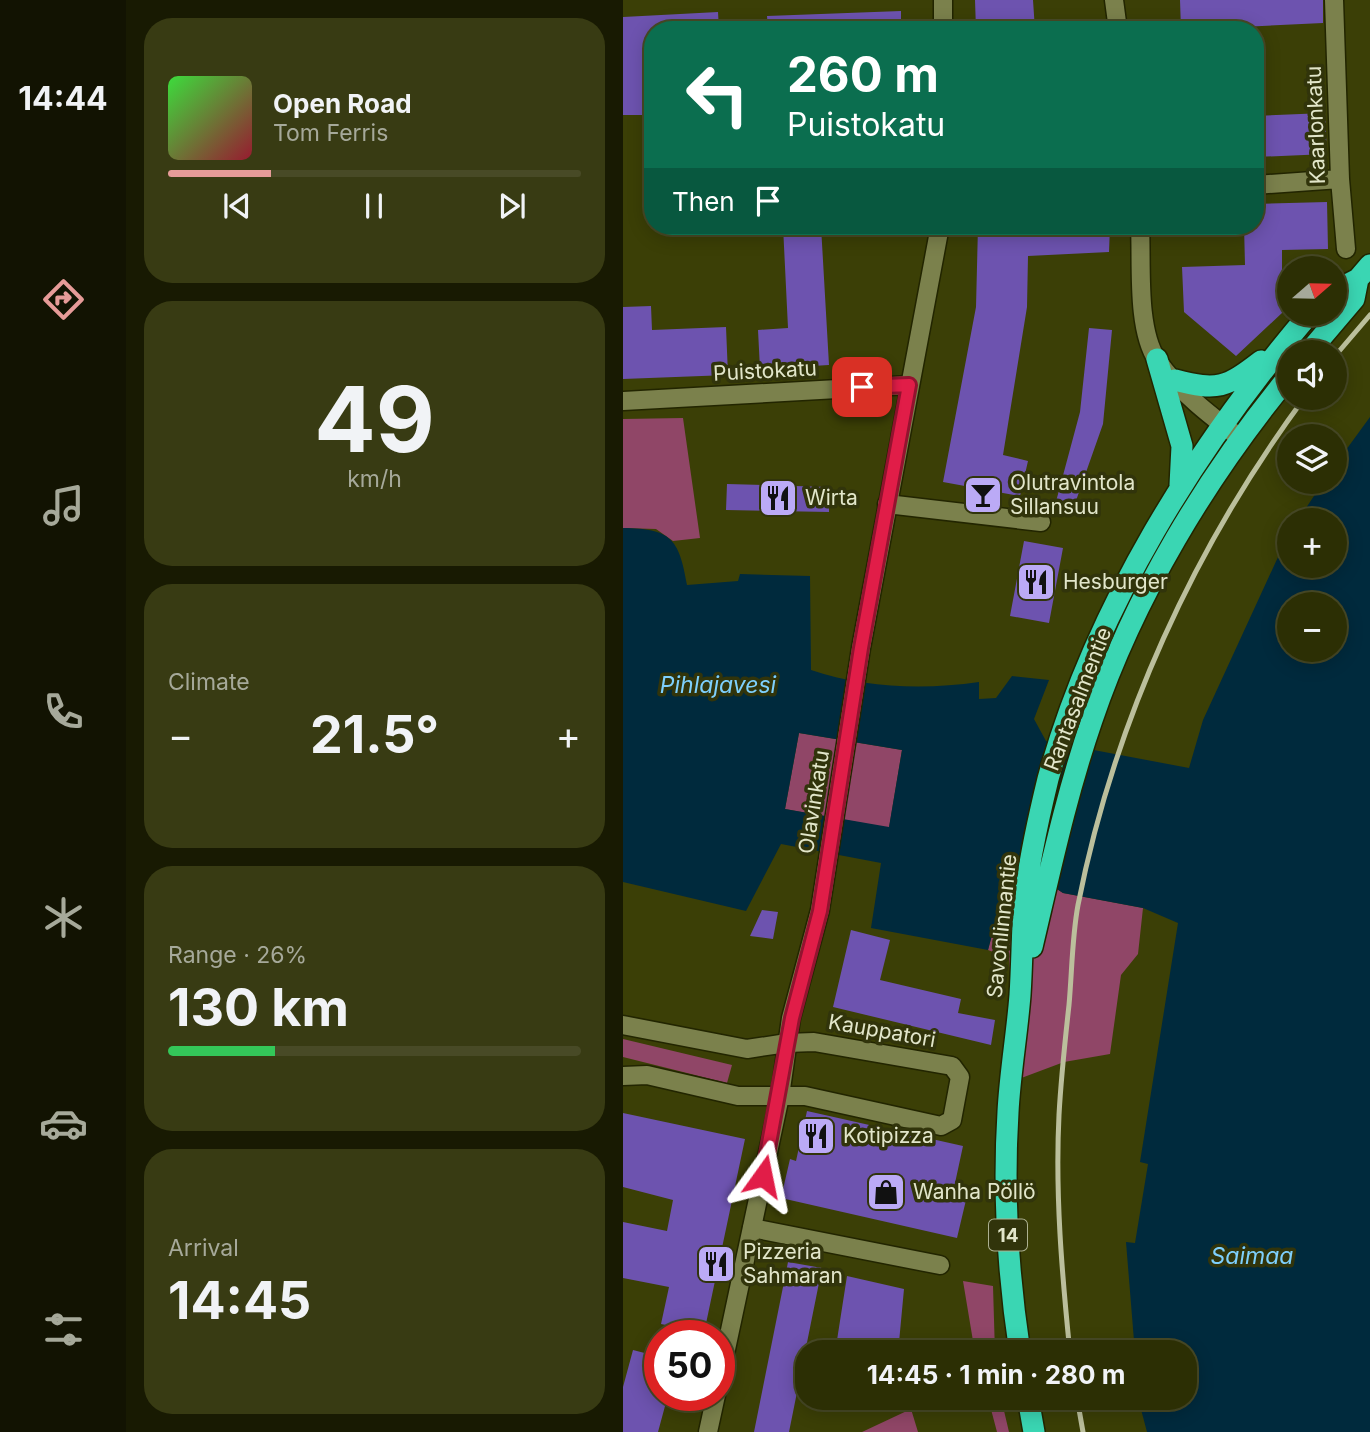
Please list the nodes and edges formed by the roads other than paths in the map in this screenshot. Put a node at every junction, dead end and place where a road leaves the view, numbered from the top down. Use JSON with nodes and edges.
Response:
{"nodes":[{"id":1,"x":943,"y":0,"type":"edge"},
{"id":2,"x":1114,"y":0,"type":"edge"},
{"id":3,"x":1334,"y":0,"type":"edge"},
{"id":4,"x":943,"y":21,"type":"edge"},
{"id":5,"x":1117,"y":21,"type":"edge"},
{"id":6,"x":1340,"y":179,"type":"junction"},
{"id":7,"x":1264,"y":184,"type":"edge"},
{"id":8,"x":938,"y":235,"type":"edge"},
{"id":9,"x":1140,"y":235,"type":"edge"},
{"id":10,"x":1346,"y":249,"type":"dead end"},
{"id":11,"x":1365,"y":271,"type":"edge"},
{"id":12,"x":1347,"y":283,"type":"edge"},
{"id":13,"x":1299,"y":326,"type":"edge"},
{"id":14,"x":1287,"y":340,"type":"edge"},
{"id":15,"x":1319,"y":340,"type":"edge"},
{"id":16,"x":1277,"y":349,"type":"edge"},
{"id":17,"x":1277,"y":355,"type":"edge"},
{"id":18,"x":1157,"y":359,"type":"junction"},
{"id":19,"x":1175,"y":380,"type":"junction"},
{"id":20,"x":909,"y":385,"type":"junction"},
{"id":21,"x":1277,"y":387,"type":"edge"},
{"id":22,"x":623,"y":401,"type":"edge"},
{"id":23,"x":1232,"y":432,"type":"junction"},
{"id":24,"x":1179,"y":491,"type":"junction"},
{"id":25,"x":887,"y":504,"type":"junction"},
{"id":26,"x":1041,"y":522,"type":"dead end"},
{"id":27,"x":1033,"y":904,"type":"junction"},
{"id":28,"x":623,"y":1025,"type":"edge"},
{"id":29,"x":787,"y":1043,"type":"junction"},
{"id":30,"x":623,"y":1076,"type":"edge"},
{"id":31,"x":780,"y":1096,"type":"junction"},
{"id":32,"x":752,"y":1228,"type":"junction"},
{"id":33,"x":940,"y":1265,"type":"dead end"},
{"id":34,"x":732,"y":1320,"type":"edge"},
{"id":35,"x":1019,"y":1340,"type":"edge"},
{"id":36,"x":1030,"y":1410,"type":"edge"},
{"id":37,"x":713,"y":1411,"type":"edge"},
{"id":38,"x":708,"y":1432,"type":"edge"},
{"id":39,"x":1034,"y":1432,"type":"edge"}],
"edges":[{"from":1,"to":4,"type":"street"},
{"from":2,"to":5,"type":"street"},
{"from":3,"to":6,"type":"street","name":"Kaarlonkatu"},
{"from":6,"to":7,"type":"street"},
{"from":6,"to":10,"type":"street","name":"Kaarlonkatu"},
{"from":8,"to":20,"type":"street","name":"Olavinkatu"},
{"from":9,"to":18,"type":"street"},
{"from":11,"to":12,"type":"highway"},
{"from":11,"to":15,"type":"highway"},
{"from":13,"to":14,"type":"highway","name":"Rantasalmentie","number":"14"},
{"from":16,"to":19,"type":"highway"},
{"from":17,"to":23,"type":"highway","name":"Rantasalmentie","number":"14"},
{"from":18,"to":19,"type":"street"},
{"from":18,"to":24,"type":"highway"},
{"from":19,"to":23,"type":"street"},
{"from":20,"to":22,"type":"street","name":"Puistokatu"},
{"from":20,"to":25,"type":"street","name":"Olavinkatu"},
{"from":21,"to":23,"type":"highway","name":"Rantasalmentie","number":"14"},
{"from":23,"to":24,"type":"highway","name":"Rantasalmentie","number":"14"},
{"from":23,"to":27,"type":"highway","name":"Rantasalmentie","number":"14"},
{"from":24,"to":27,"type":"highway","name":"Savonlinnantie","number":"14"},
{"from":25,"to":26,"type":"street"},
{"from":25,"to":29,"type":"street","name":"Olavinkatu"},
{"from":27,"to":35,"type":"highway","name":"Savonlinnantie","number":"14"},
{"from":28,"to":29,"type":"street","name":"Kauppatori"},
{"from":29,"to":31,"type":"street","name":"Olavinkatu"},
{"from":29,"to":31,"type":"street","name":"Kauppatori"},
{"from":30,"to":31,"type":"street","name":"Kauppatori"},
{"from":31,"to":32,"type":"street","name":"Olavinkatu"},
{"from":32,"to":33,"type":"street"},
{"from":32,"to":34,"type":"street","name":"Olavinkatu"},
{"from":36,"to":39,"type":"highway"},
{"from":37,"to":38,"type":"street"}]}
